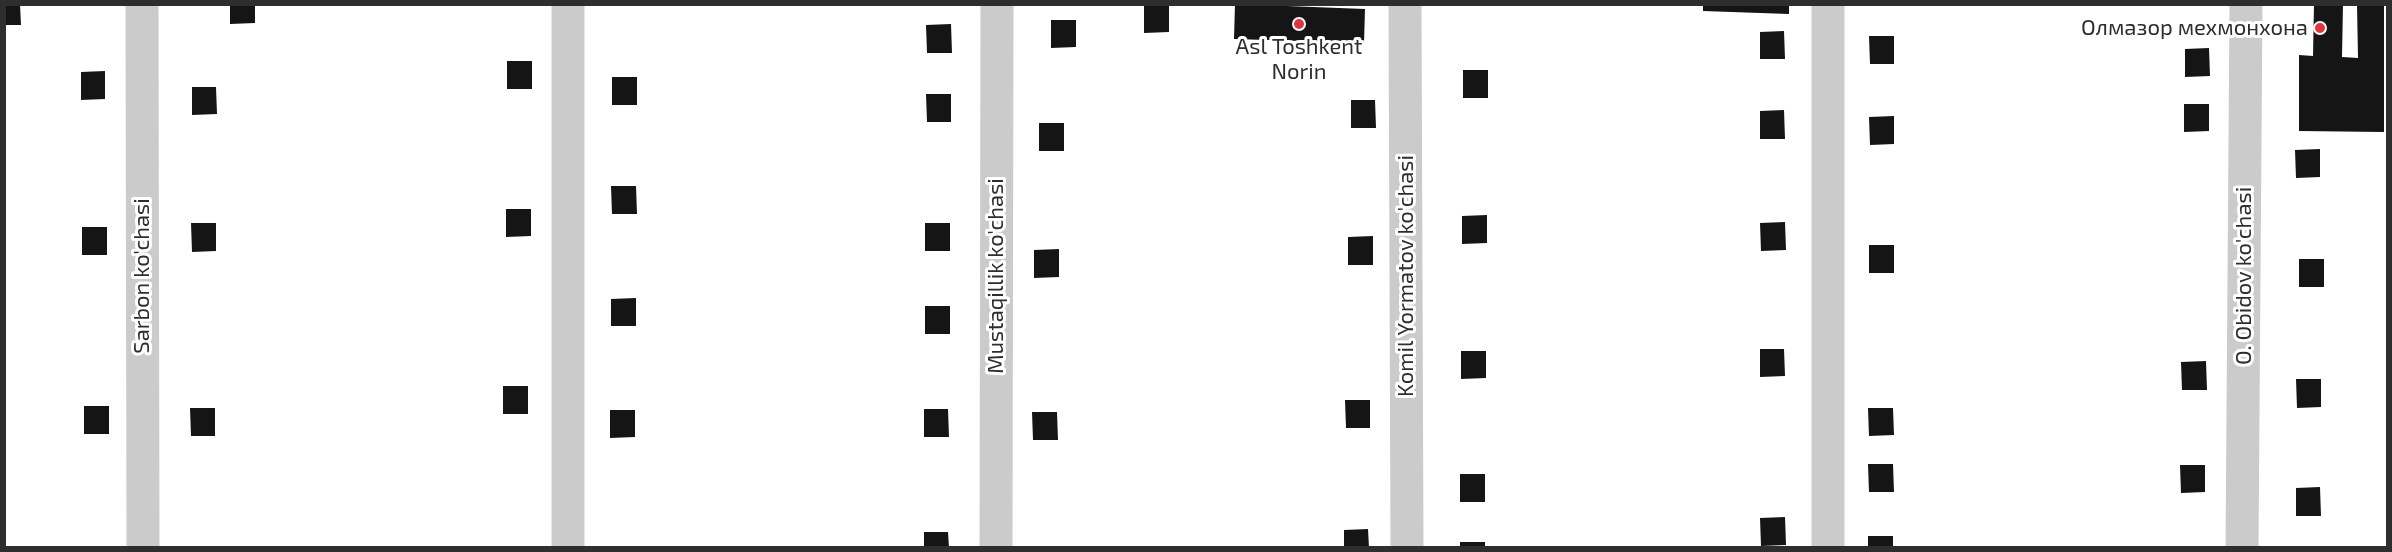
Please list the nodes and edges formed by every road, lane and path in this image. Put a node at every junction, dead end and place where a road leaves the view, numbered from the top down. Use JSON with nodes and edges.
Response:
{"nodes":[{"id":1,"x":142,"y":4,"type":"edge"},
{"id":2,"x":568,"y":4,"type":"edge"},
{"id":3,"x":997,"y":4,"type":"edge"},
{"id":4,"x":1405,"y":4,"type":"edge"},
{"id":5,"x":1828,"y":4,"type":"edge"},
{"id":6,"x":2246,"y":4,"type":"edge"},
{"id":7,"x":143,"y":548,"type":"edge"},
{"id":8,"x":568,"y":548,"type":"edge"},
{"id":9,"x":996,"y":548,"type":"edge"},
{"id":10,"x":1407,"y":548,"type":"edge"},
{"id":11,"x":1828,"y":548,"type":"edge"},
{"id":12,"x":2242,"y":548,"type":"edge"}],
"edges":[{"from":1,"to":7,"type":"street","name":"Sarbon ko'chasi"},
{"from":2,"to":8,"type":"street"},
{"from":3,"to":9,"type":"street","name":"Mustaqillik ko'chasi"},
{"from":4,"to":10,"type":"street","name":"Komil Yormatov ko'chasi"},
{"from":5,"to":11,"type":"street"},
{"from":6,"to":12,"type":"street","name":"O. Obidov ko'chasi"}]}
